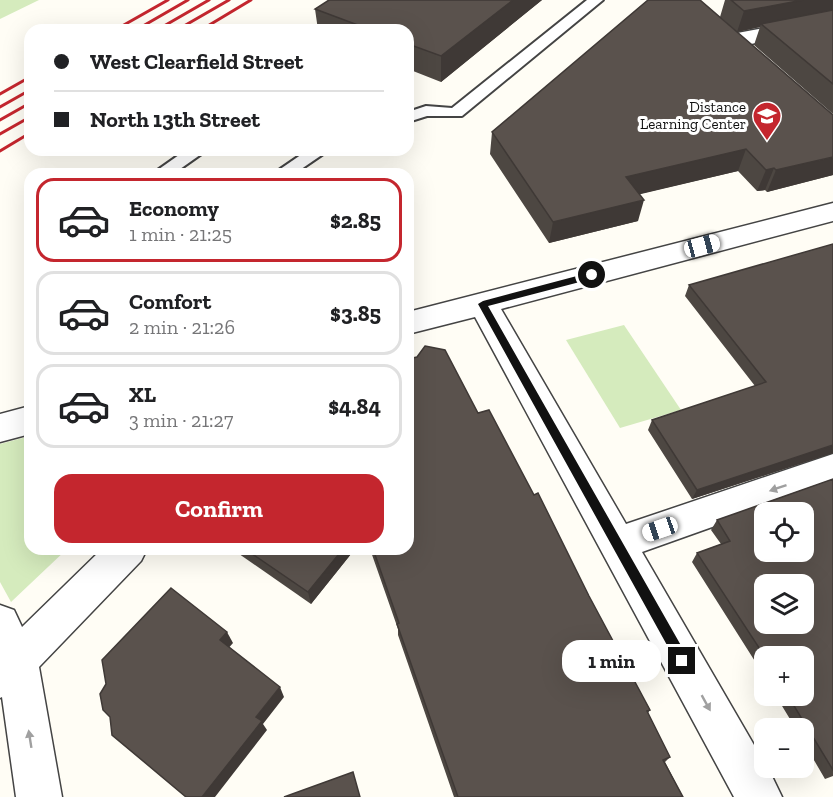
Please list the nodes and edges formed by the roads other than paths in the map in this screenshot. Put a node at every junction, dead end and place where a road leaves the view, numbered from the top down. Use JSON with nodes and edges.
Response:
{"nodes":[{"id":1,"x":596,"y":0,"type":"edge"},
{"id":2,"x":833,"y":21,"type":"edge"},
{"id":3,"x":732,"y":41,"type":"edge"},
{"id":4,"x":414,"y":115,"type":"edge"},
{"id":5,"x":189,"y":156,"type":"edge"},
{"id":6,"x":310,"y":156,"type":"edge"},
{"id":7,"x":170,"y":168,"type":"edge"},
{"id":8,"x":292,"y":168,"type":"edge"},
{"id":9,"x":833,"y":212,"type":"edge"},
{"id":10,"x":483,"y":304,"type":"junction"},
{"id":11,"x":414,"y":321,"type":"edge"},
{"id":12,"x":24,"y":422,"type":"edge"},
{"id":13,"x":0,"y":428,"type":"edge"},
{"id":14,"x":833,"y":469,"type":"edge"},
{"id":15,"x":617,"y":544,"type":"junction"},
{"id":16,"x":121,"y":555,"type":"edge"},
{"id":17,"x":6,"y":654,"type":"edge"},
{"id":18,"x":39,"y":797,"type":"edge"},
{"id":19,"x":759,"y":797,"type":"edge"}],
"edges":[{"from":1,"to":4,"type":"lane"},
{"from":2,"to":3,"type":"street"},
{"from":5,"to":7,"type":"lane"},
{"from":6,"to":8,"type":"lane"},
{"from":9,"to":10,"type":"street"},
{"from":10,"to":11,"type":"street"},
{"from":10,"to":15,"type":"street"},
{"from":12,"to":13,"type":"street"},
{"from":14,"to":15,"type":"street","one_way":true},
{"from":15,"to":19,"type":"street","one_way":true},
{"from":16,"to":17,"type":"street"},
{"from":18,"to":17,"type":"street","one_way":true}]}
